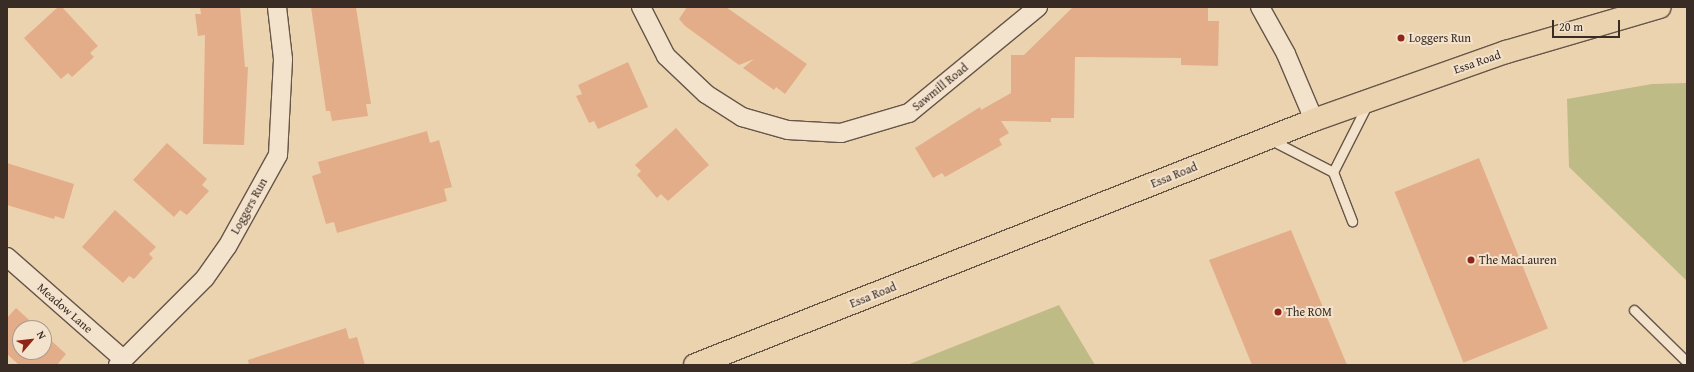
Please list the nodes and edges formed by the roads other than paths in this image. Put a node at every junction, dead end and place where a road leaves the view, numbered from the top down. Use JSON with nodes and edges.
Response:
{"nodes":[{"id":1,"x":277,"y":7,"type":"edge"},
{"id":2,"x":641,"y":7,"type":"edge"},
{"id":3,"x":1038,"y":7,"type":"edge"},
{"id":4,"x":1260,"y":7,"type":"edge"},
{"id":5,"x":1660,"y":7,"type":"edge"},
{"id":6,"x":1370,"y":100,"type":"junction"},
{"id":7,"x":1314,"y":120,"type":"junction"},
{"id":8,"x":1267,"y":138,"type":"junction"},
{"id":9,"x":1333,"y":172,"type":"junction"},
{"id":10,"x":1352,"y":220,"type":"dead end"},
{"id":11,"x":7,"y":257,"type":"edge"},
{"id":12,"x":1634,"y":310,"type":"dead end"},
{"id":13,"x":121,"y":362,"type":"edge"},
{"id":14,"x":1687,"y":362,"type":"edge"},
{"id":15,"x":695,"y":365,"type":"edge"}],
"edges":[{"from":1,"to":13,"type":"street","name":"Loggers Run"},
{"from":2,"to":3,"type":"street","name":"Sawmill Road"},
{"from":4,"to":7,"type":"street"},
{"from":5,"to":6,"type":"main road","name":"Essa Road"},
{"from":6,"to":7,"type":"main road","name":"Essa Road"},
{"from":6,"to":9,"type":"lane"},
{"from":7,"to":8,"type":"main road","name":"Essa Road"},
{"from":8,"to":9,"type":"lane"},
{"from":8,"to":15,"type":"main road","name":"Essa Road"},
{"from":9,"to":10,"type":"lane"},
{"from":11,"to":13,"type":"street","name":"Meadow Lane"},
{"from":12,"to":14,"type":"lane"}]}
